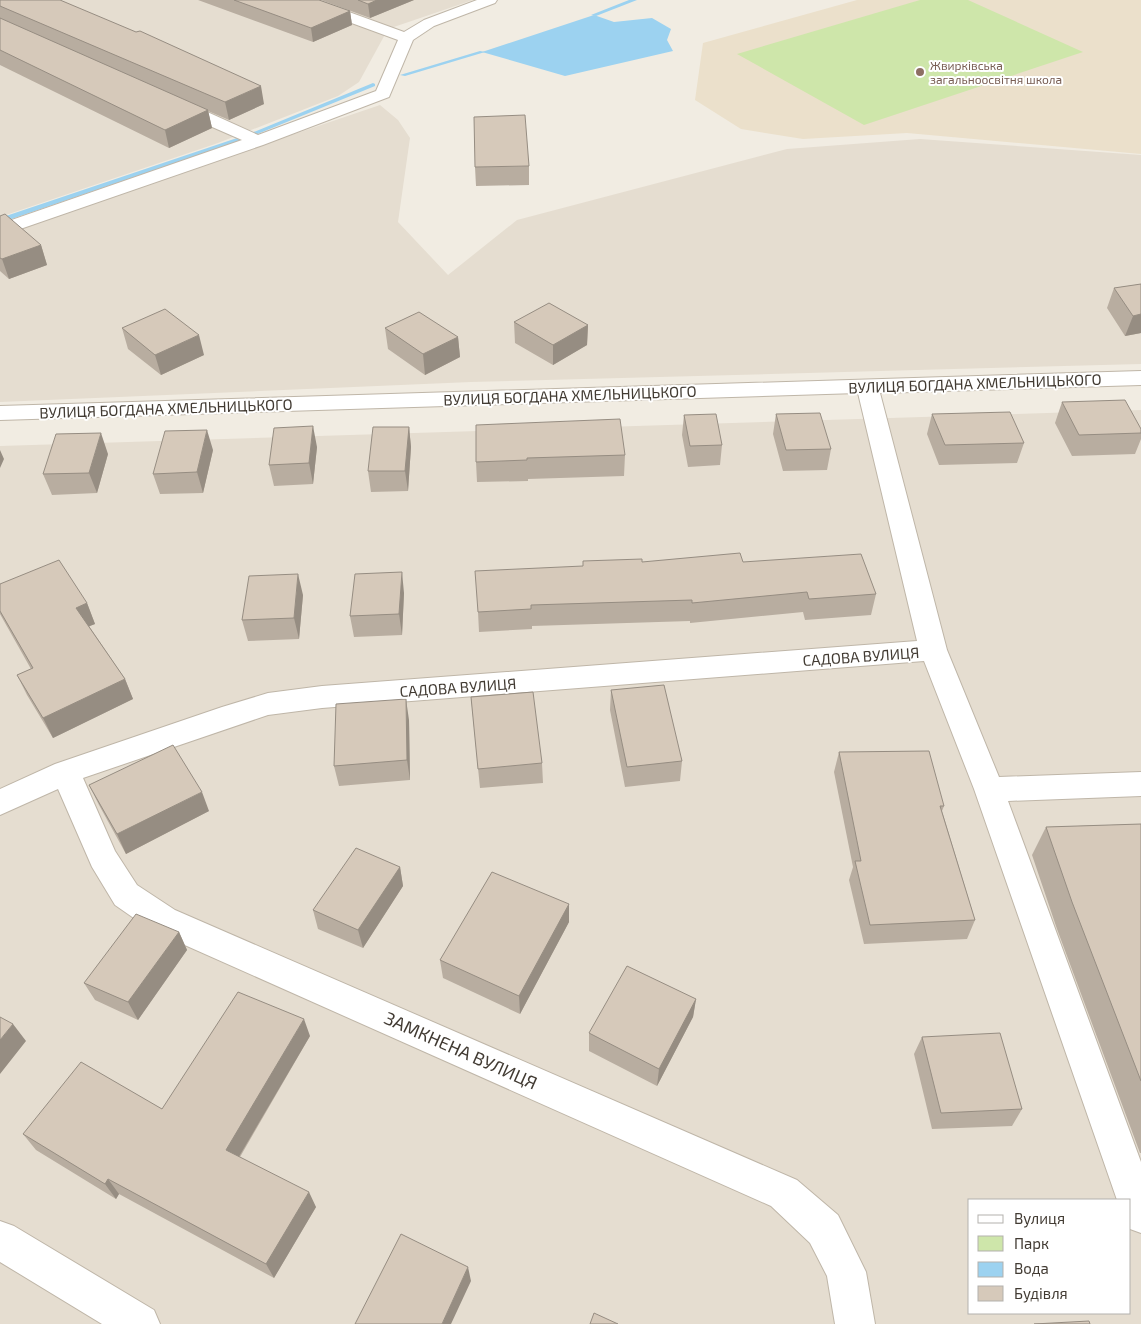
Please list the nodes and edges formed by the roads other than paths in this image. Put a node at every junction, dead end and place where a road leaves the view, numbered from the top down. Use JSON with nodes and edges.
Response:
{"nodes":[{"id":1,"x":302,"y":0,"type":"edge"},
{"id":2,"x":490,"y":0,"type":"edge"},
{"id":3,"x":406,"y":38,"type":"junction"},
{"id":4,"x":160,"y":97,"type":"edge"},
{"id":5,"x":257,"y":141,"type":"junction"},
{"id":6,"x":0,"y":230,"type":"edge"},
{"id":7,"x":1141,"y":378,"type":"edge"},
{"id":8,"x":867,"y":386,"type":"junction"},
{"id":9,"x":0,"y":413,"type":"edge"},
{"id":10,"x":932,"y":650,"type":"junction"},
{"id":11,"x":65,"y":772,"type":"junction"},
{"id":12,"x":1141,"y":784,"type":"edge"},
{"id":13,"x":989,"y":789,"type":"junction"},
{"id":14,"x":0,"y":803,"type":"edge"},
{"id":15,"x":1141,"y":1214,"type":"edge"},
{"id":16,"x":0,"y":1240,"type":"edge"},
{"id":17,"x":140,"y":1324,"type":"edge"},
{"id":18,"x":855,"y":1324,"type":"edge"}],
"edges":[{"from":1,"to":3,"type":"street"},
{"from":2,"to":3,"type":"street"},
{"from":3,"to":5,"type":"street"},
{"from":4,"to":5,"type":"street"},
{"from":5,"to":6,"type":"street"},
{"from":7,"to":8,"type":"street","name":"ВУЛИЦЯ БОГДАНА ХМЕЛЬНИЦЬКОГО"},
{"from":8,"to":9,"type":"street","name":"ВУЛИЦЯ БОГДАНА ХМЕЛЬНИЦЬКОГО"},
{"from":8,"to":10,"type":"street"},
{"from":10,"to":11,"type":"street","name":"САДОВА ВУЛИЦЯ"},
{"from":10,"to":13,"type":"street"},
{"from":11,"to":14,"type":"street","name":"САДОВА ВУЛИЦЯ"},
{"from":11,"to":18,"type":"street","name":"ЗАМКНЕНА ВУЛИЦЯ"},
{"from":12,"to":13,"type":"street"},
{"from":13,"to":15,"type":"street"},
{"from":16,"to":17,"type":"street"}]}
